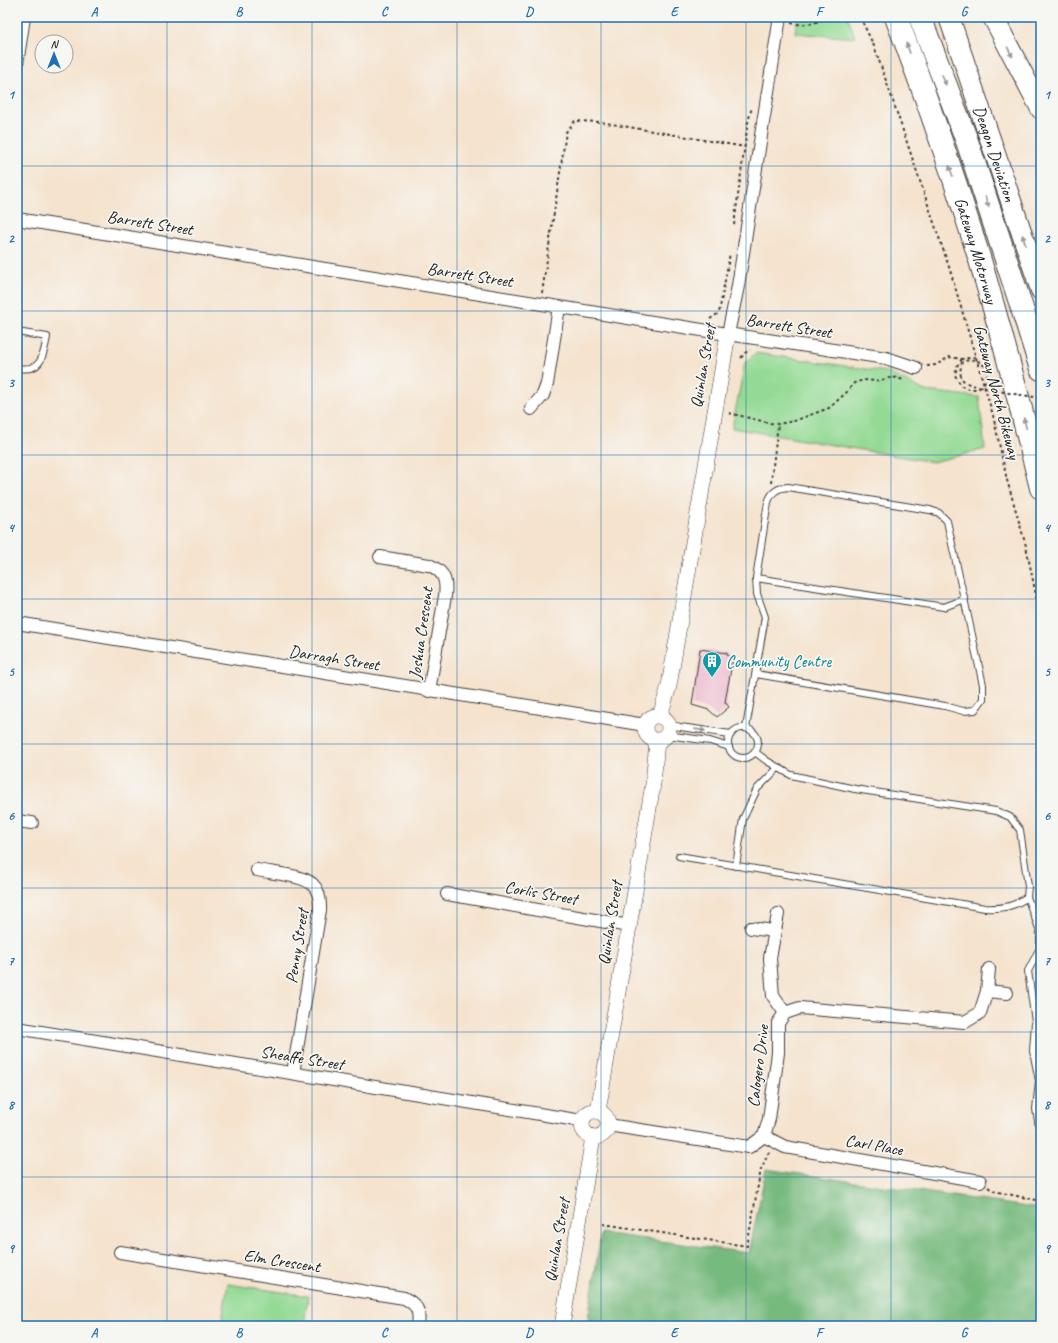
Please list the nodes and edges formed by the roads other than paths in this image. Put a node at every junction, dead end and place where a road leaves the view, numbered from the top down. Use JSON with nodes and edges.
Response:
{"nodes":[{"id":1,"x":24,"y":17,"type":"edge"},
{"id":2,"x":896,"y":17,"type":"edge"},
{"id":3,"x":920,"y":17,"type":"edge"},
{"id":4,"x":949,"y":17,"type":"edge"},
{"id":5,"x":993,"y":17,"type":"edge"},
{"id":6,"x":780,"y":19,"type":"edge"},
{"id":7,"x":17,"y":64,"type":"edge"},
{"id":8,"x":1041,"y":109,"type":"edge"},
{"id":9,"x":17,"y":219,"type":"edge"},
{"id":10,"x":1041,"y":290,"type":"edge"},
{"id":11,"x":559,"y":307,"type":"junction"},
{"id":12,"x":17,"y":332,"type":"edge"},
{"id":13,"x":728,"y":334,"type":"junction"},
{"id":14,"x":17,"y":368,"type":"edge"},
{"id":15,"x":916,"y":368,"type":"road end"},
{"id":16,"x":1041,"y":369,"type":"edge"},
{"id":17,"x":531,"y":409,"type":"dead end"},
{"id":18,"x":1041,"y":488,"type":"edge"},
{"id":19,"x":380,"y":557,"type":"dead end"},
{"id":20,"x":756,"y":578,"type":"junction"},
{"id":21,"x":965,"y":599,"type":"junction"},
{"id":22,"x":17,"y":623,"type":"edge"},
{"id":23,"x":756,"y":674,"type":"junction"},
{"id":24,"x":429,"y":691,"type":"junction"},
{"id":25,"x":645,"y":725,"type":"joint"},
{"id":26,"x":746,"y":728,"type":"junction"},
{"id":27,"x":663,"y":729,"type":"junction"},
{"id":28,"x":731,"y":734,"type":"junction"},
{"id":29,"x":729,"y":747,"type":"junction"},
{"id":30,"x":755,"y":752,"type":"junction"},
{"id":31,"x":778,"y":768,"type":"junction"},
{"id":32,"x":17,"y":821,"type":"edge"},
{"id":33,"x":32,"y":823,"type":"dead end"},
{"id":34,"x":680,"y":856,"type":"dead end"},
{"id":35,"x":736,"y":866,"type":"junction"},
{"id":36,"x":256,"y":870,"type":"dead end"},
{"id":37,"x":448,"y":894,"type":"dead end"},
{"id":38,"x":1026,"y":897,"type":"junction"},
{"id":39,"x":778,"y":914,"type":"dead end"},
{"id":40,"x":630,"y":926,"type":"junction"},
{"id":41,"x":751,"y":928,"type":"dead end"},
{"id":42,"x":774,"y":932,"type":"junction"},
{"id":43,"x":989,"y":969,"type":"dead end"},
{"id":44,"x":987,"y":991,"type":"junction"},
{"id":45,"x":1007,"y":994,"type":"dead end"},
{"id":46,"x":785,"y":1013,"type":"junction"},
{"id":47,"x":17,"y":1028,"type":"edge"},
{"id":48,"x":293,"y":1074,"type":"junction"},
{"id":49,"x":598,"y":1111,"type":"junction"},
{"id":50,"x":582,"y":1121,"type":"junction"},
{"id":51,"x":608,"y":1126,"type":"junction"},
{"id":52,"x":593,"y":1137,"type":"junction"},
{"id":53,"x":769,"y":1139,"type":"junction"},
{"id":54,"x":1041,"y":1139,"type":"edge"},
{"id":55,"x":980,"y":1181,"type":"road end"},
{"id":56,"x":120,"y":1252,"type":"dead end"},
{"id":57,"x":418,"y":1326,"type":"edge"},
{"id":58,"x":562,"y":1326,"type":"edge"}],
"edges":[{"from":1,"to":7,"type":"street"},
{"from":18,"to":2,"type":"highway","name":"Gateway Motorway","one_way":true},
{"from":3,"to":16,"type":"highway","name":"Gateway Motorway","one_way":true},
{"from":10,"to":4,"type":"highway","name":"Deagon Deviation","one_way":true},
{"from":5,"to":8,"type":"highway","one_way":true},
{"from":6,"to":13,"type":"street","name":"Quinlan Street"},
{"from":9,"to":11,"type":"street","name":"Barrett Street"},
{"from":11,"to":13,"type":"street","name":"Barrett Street"},
{"from":11,"to":17,"type":"street"},
{"from":12,"to":14,"type":"lane"},
{"from":13,"to":15,"type":"street","name":"Barrett Street"},
{"from":13,"to":27,"type":"street","name":"Quinlan Street"},
{"from":19,"to":24,"type":"street","name":"Joshua Crescent"},
{"from":20,"to":21,"type":"lane"},
{"from":20,"to":21,"type":"lane"},
{"from":20,"to":23,"type":"lane"},
{"from":21,"to":23,"type":"lane"},
{"from":22,"to":24,"type":"street","name":"Darragh Street"},
{"from":23,"to":26,"type":"lane"},
{"from":24,"to":25,"type":"street","name":"Darragh Street"},
{"from":25,"to":27,"type":"street"},
{"from":26,"to":28,"type":"lane"},
{"from":26,"to":30,"type":"lane"},
{"from":27,"to":28,"type":"lane","one_way":true},
{"from":27,"to":29,"type":"lane"},
{"from":27,"to":40,"type":"street","name":"Quinlan Street"},
{"from":28,"to":29,"type":"lane"},
{"from":29,"to":30,"type":"lane"},
{"from":30,"to":31,"type":"lane"},
{"from":31,"to":35,"type":"lane"},
{"from":31,"to":38,"type":"lane"},
{"from":32,"to":33,"type":"street"},
{"from":34,"to":35,"type":"lane"},
{"from":35,"to":38,"type":"lane"},
{"from":36,"to":48,"type":"street","name":"Penny Street"},
{"from":37,"to":40,"type":"street","name":"Corlis Street"},
{"from":38,"to":54,"type":"lane"},
{"from":39,"to":42,"type":"street"},
{"from":40,"to":49,"type":"street","name":"Quinlan Street"},
{"from":41,"to":42,"type":"street"},
{"from":42,"to":46,"type":"street"},
{"from":43,"to":44,"type":"street","name":"Calogero Drive"},
{"from":44,"to":45,"type":"street"},
{"from":44,"to":46,"type":"street","name":"Calogero Drive"},
{"from":46,"to":53,"type":"street","name":"Calogero Drive"},
{"from":47,"to":48,"type":"street","name":"Sheaffe Street"},
{"from":48,"to":50,"type":"street","name":"Sheaffe Street"},
{"from":49,"to":50,"type":"street"},
{"from":49,"to":51,"type":"street"},
{"from":50,"to":52,"type":"street"},
{"from":51,"to":52,"type":"street"},
{"from":51,"to":53,"type":"street"},
{"from":52,"to":58,"type":"street","name":"Quinlan Street"},
{"from":53,"to":55,"type":"street","name":"Carl Place"},
{"from":56,"to":57,"type":"street","name":"Elm Crescent"}]}
